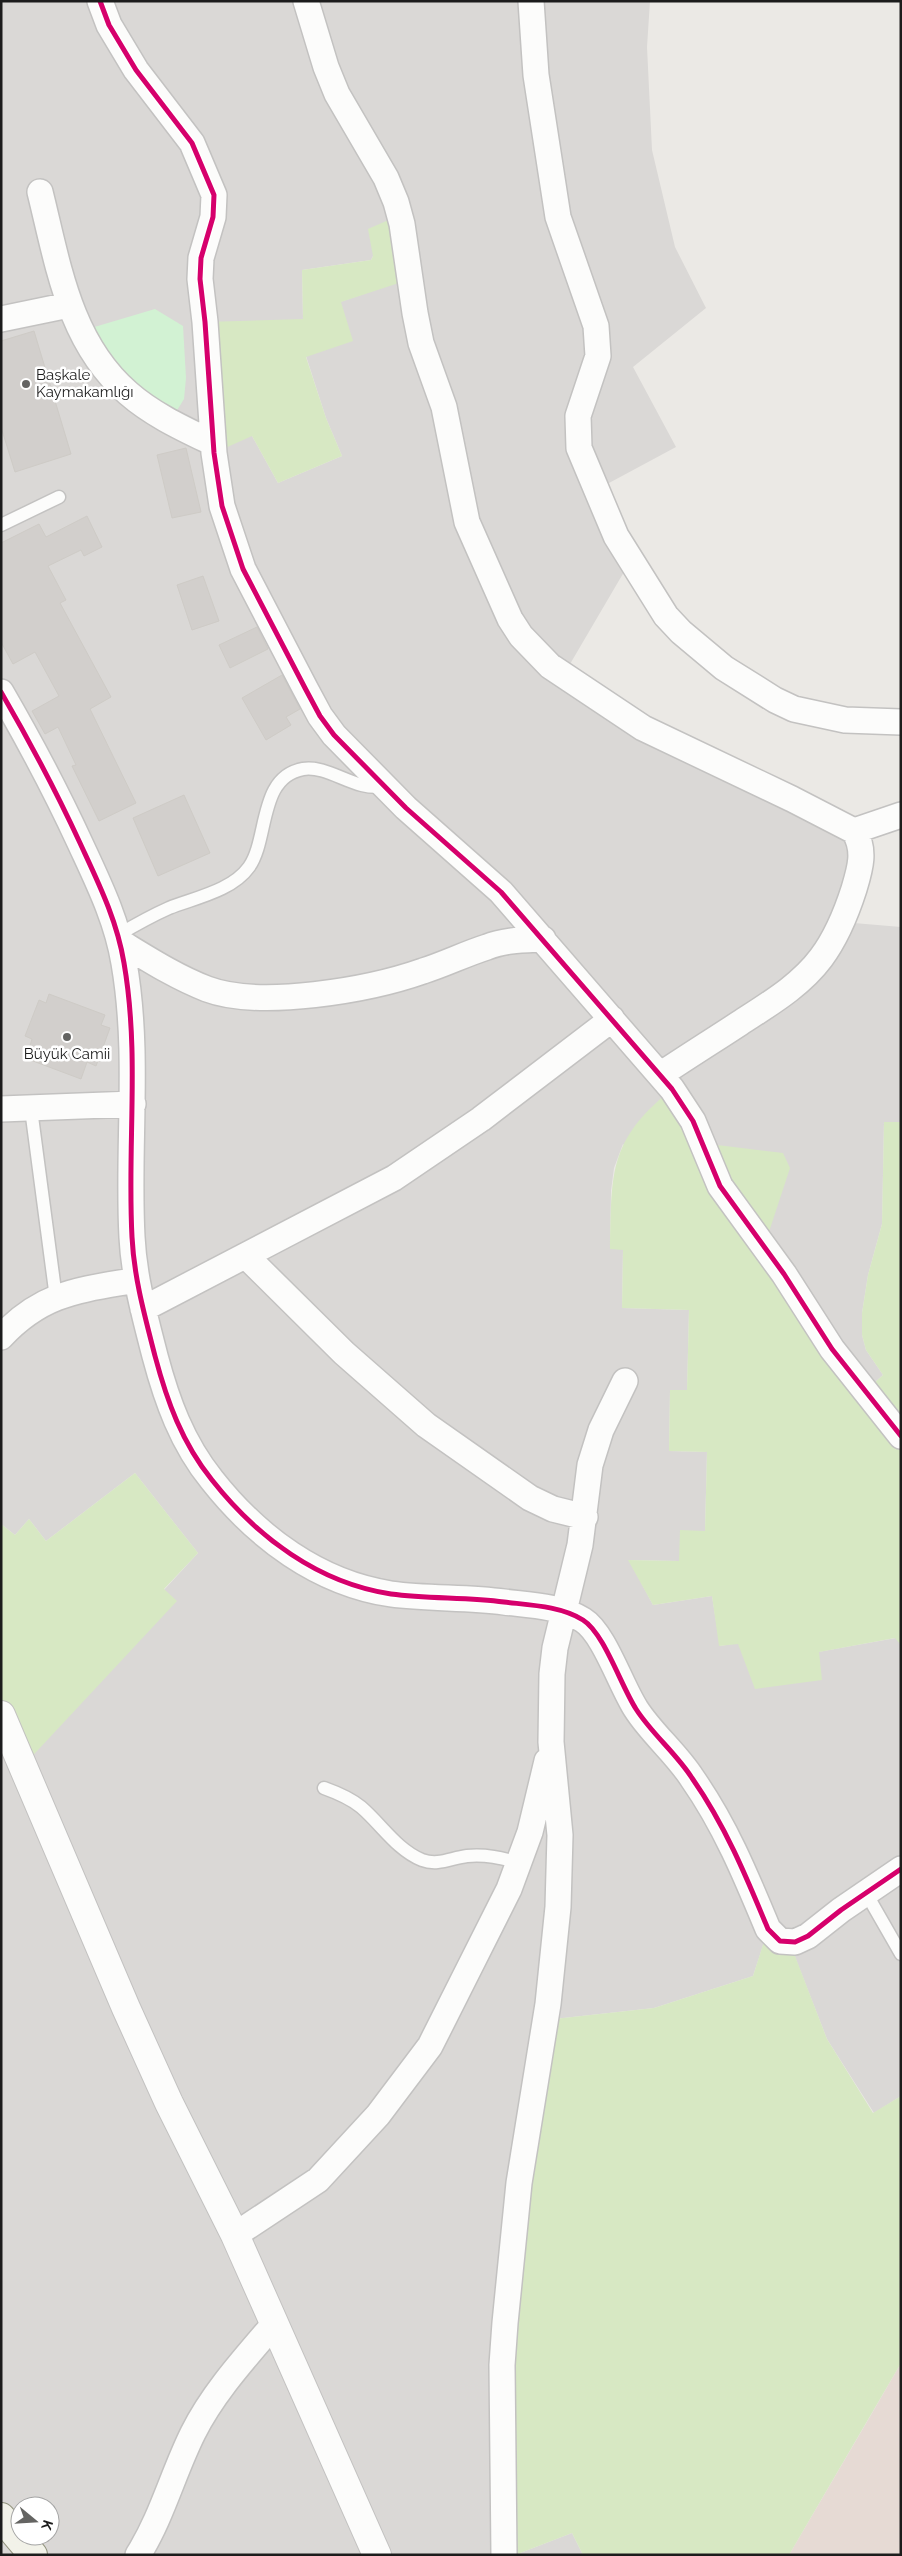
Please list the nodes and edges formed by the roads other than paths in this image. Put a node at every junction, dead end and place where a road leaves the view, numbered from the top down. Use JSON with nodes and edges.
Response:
{"nodes":[{"id":1,"x":100,"y":1,"type":"edge"},
{"id":2,"x":306,"y":1,"type":"edge"},
{"id":3,"x":531,"y":1,"type":"edge"},
{"id":4,"x":40,"y":192,"type":"dead end"},
{"id":5,"x":69,"y":305,"type":"junction"},
{"id":6,"x":1,"y":319,"type":"edge"},
{"id":7,"x":213,"y":443,"type":"junction"},
{"id":8,"x":59,"y":497,"type":"dead end"},
{"id":9,"x":1,"y":525,"type":"edge"},
{"id":10,"x":1,"y":692,"type":"edge"},
{"id":11,"x":901,"y":722,"type":"edge"},
{"id":12,"x":384,"y":786,"type":"junction"},
{"id":13,"x":901,"y":815,"type":"edge"},
{"id":14,"x":854,"y":831,"type":"junction"},
{"id":15,"x":119,"y":938,"type":"junction"},
{"id":16,"x":543,"y":939,"type":"junction"},
{"id":17,"x":612,"y":1019,"type":"junction"},
{"id":18,"x":660,"y":1075,"type":"junction"},
{"id":19,"x":133,"y":1104,"type":"junction"},
{"id":20,"x":1,"y":1109,"type":"edge"},
{"id":21,"x":31,"y":1109,"type":"junction"},
{"id":22,"x":246,"y":1256,"type":"junction"},
{"id":23,"x":137,"y":1280,"type":"junction"},
{"id":24,"x":56,"y":1298,"type":"junction"},
{"id":25,"x":143,"y":1308,"type":"junction"},
{"id":26,"x":1,"y":1337,"type":"edge"},
{"id":27,"x":625,"y":1381,"type":"dead end"},
{"id":28,"x":901,"y":1436,"type":"edge"},
{"id":29,"x":585,"y":1517,"type":"junction"},
{"id":30,"x":564,"y":1612,"type":"junction"},
{"id":31,"x":1,"y":1715,"type":"edge"},
{"id":32,"x":551,"y":1742,"type":"junction"},
{"id":33,"x":324,"y":1788,"type":"dead end"},
{"id":34,"x":520,"y":1863,"type":"junction"},
{"id":35,"x":901,"y":1869,"type":"edge"},
{"id":36,"x":866,"y":1893,"type":"junction"},
{"id":37,"x":901,"y":1954,"type":"edge"},
{"id":38,"x":235,"y":2235,"type":"junction"},
{"id":39,"x":274,"y":2324,"type":"junction"},
{"id":40,"x":1,"y":2517,"type":"edge"},
{"id":41,"x":33,"y":2555,"type":"edge"},
{"id":42,"x":138,"y":2555,"type":"edge"},
{"id":43,"x":377,"y":2555,"type":"edge"},
{"id":44,"x":504,"y":2555,"type":"edge"}],
"edges":[{"from":1,"to":7,"type":"street"},
{"from":2,"to":14,"type":"street"},
{"from":3,"to":11,"type":"street"},
{"from":4,"to":5,"type":"street"},
{"from":5,"to":6,"type":"street"},
{"from":5,"to":7,"type":"street"},
{"from":7,"to":12,"type":"street"},
{"from":8,"to":9,"type":"lane"},
{"from":10,"to":15,"type":"street"},
{"from":12,"to":15,"type":"lane"},
{"from":12,"to":16,"type":"street"},
{"from":13,"to":14,"type":"street"},
{"from":14,"to":18,"type":"street"},
{"from":15,"to":16,"type":"street"},
{"from":15,"to":19,"type":"street"},
{"from":16,"to":17,"type":"street"},
{"from":17,"to":18,"type":"street"},
{"from":17,"to":22,"type":"street"},
{"from":18,"to":28,"type":"street"},
{"from":19,"to":21,"type":"street"},
{"from":19,"to":23,"type":"street"},
{"from":20,"to":21,"type":"street"},
{"from":21,"to":24,"type":"lane"},
{"from":22,"to":25,"type":"street"},
{"from":22,"to":29,"type":"street"},
{"from":23,"to":24,"type":"street"},
{"from":23,"to":25,"type":"street"},
{"from":24,"to":26,"type":"street"},
{"from":25,"to":30,"type":"street"},
{"from":27,"to":29,"type":"street"},
{"from":29,"to":30,"type":"street"},
{"from":30,"to":32,"type":"street"},
{"from":30,"to":36,"type":"street"},
{"from":31,"to":38,"type":"street"},
{"from":32,"to":34,"type":"street"},
{"from":32,"to":44,"type":"street"},
{"from":33,"to":34,"type":"lane"},
{"from":34,"to":38,"type":"street"},
{"from":35,"to":36,"type":"street"},
{"from":36,"to":37,"type":"lane"},
{"from":38,"to":39,"type":"street"},
{"from":39,"to":42,"type":"street"},
{"from":39,"to":43,"type":"street"},
{"from":40,"to":41,"type":"main road"}]}
